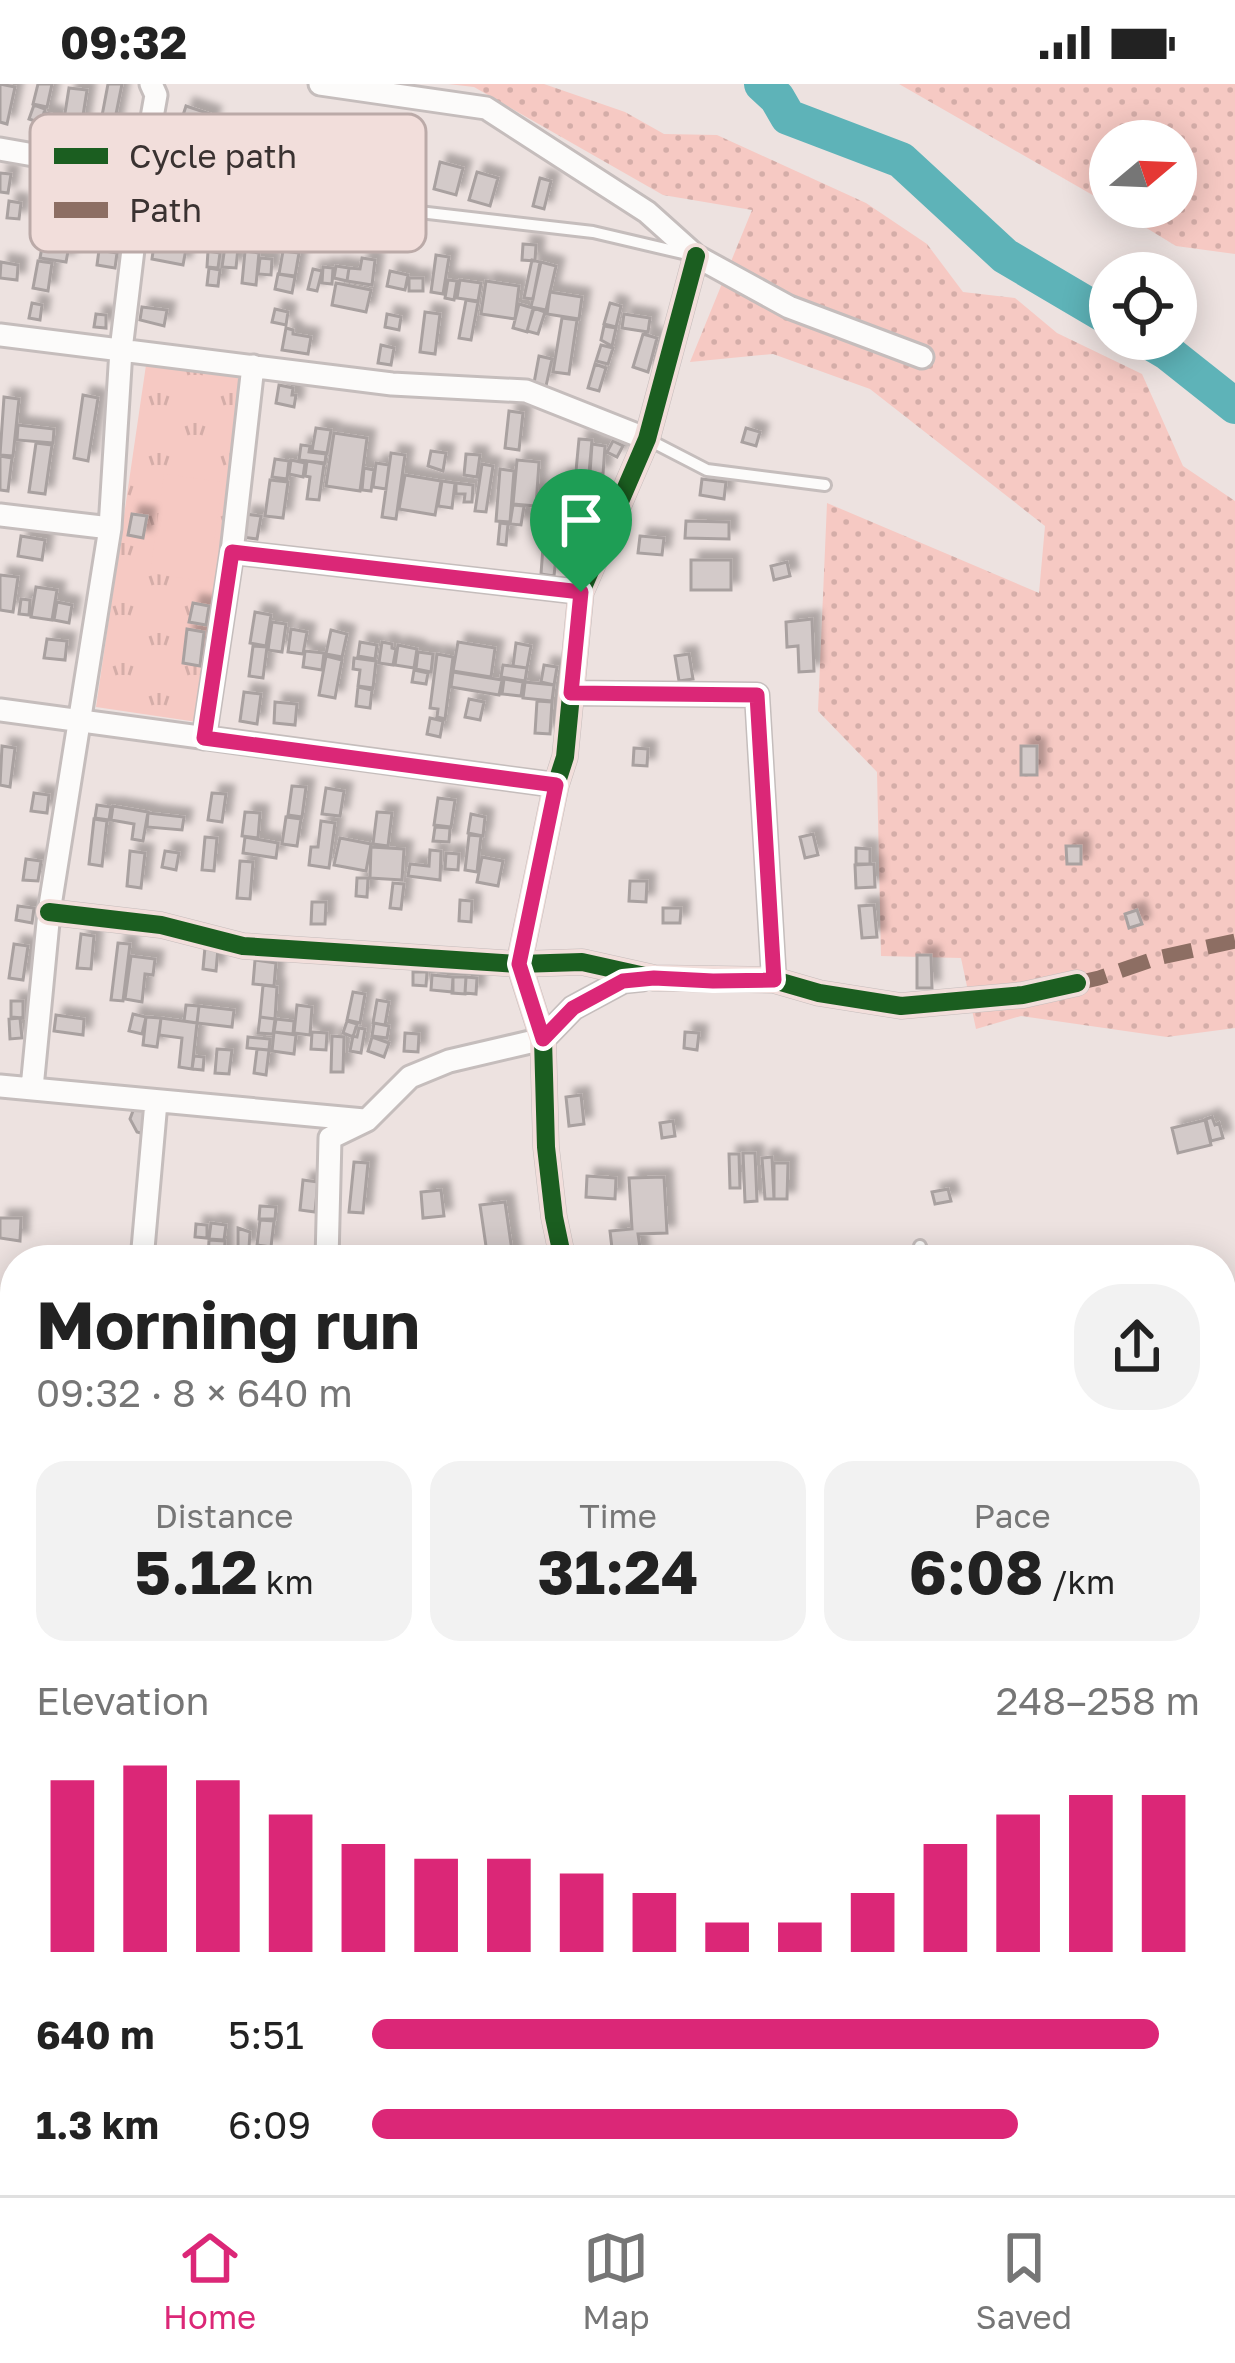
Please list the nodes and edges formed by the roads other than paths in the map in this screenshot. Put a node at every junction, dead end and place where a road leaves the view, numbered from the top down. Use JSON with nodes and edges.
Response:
{"nodes":[{"id":1,"x":151,"y":84,"type":"edge"},
{"id":2,"x":320,"y":84,"type":"edge"},
{"id":3,"x":153,"y":114,"type":"edge"},
{"id":4,"x":0,"y":149,"type":"edge"},
{"id":5,"x":30,"y":154,"type":"edge"},
{"id":6,"x":426,"y":213,"type":"edge"},
{"id":7,"x":133,"y":252,"type":"edge"},
{"id":8,"x":697,"y":256,"type":"junction"},
{"id":9,"x":0,"y":335,"type":"edge"},
{"id":10,"x":121,"y":350,"type":"junction"},
{"id":11,"x":922,"y":356,"type":"dead end"},
{"id":12,"x":254,"y":366,"type":"junction"},
{"id":13,"x":647,"y":440,"type":"junction"},
{"id":14,"x":825,"y":485,"type":"dead end"},
{"id":15,"x":0,"y":515,"type":"edge"},
{"id":16,"x":110,"y":527,"type":"junction"},
{"id":17,"x":232,"y":552,"type":"junction"},
{"id":18,"x":581,"y":592,"type":"junction"},
{"id":19,"x":571,"y":693,"type":"junction"},
{"id":20,"x":0,"y":710,"type":"edge"},
{"id":21,"x":78,"y":720,"type":"junction"},
{"id":22,"x":204,"y":738,"type":"junction"},
{"id":23,"x":556,"y":785,"type":"junction"},
{"id":24,"x":50,"y":912,"type":"junction"},
{"id":25,"x":519,"y":964,"type":"junction"},
{"id":26,"x":654,"y":978,"type":"junction"},
{"id":27,"x":774,"y":980,"type":"junction"},
{"id":28,"x":1077,"y":983,"type":"dead end"},
{"id":29,"x":543,"y":1039,"type":"junction"},
{"id":30,"x":0,"y":1086,"type":"edge"},
{"id":31,"x":32,"y":1088,"type":"junction"},
{"id":32,"x":156,"y":1102,"type":"junction"},
{"id":33,"x":367,"y":1120,"type":"junction"},
{"id":34,"x":143,"y":1245,"type":"edge"},
{"id":35,"x":328,"y":1245,"type":"edge"},
{"id":36,"x":560,"y":1245,"type":"edge"}],
"edges":[{"from":1,"to":3,"type":"street"},
{"from":2,"to":8,"type":"street"},
{"from":4,"to":5,"type":"street"},
{"from":6,"to":8,"type":"lane"},
{"from":7,"to":10,"type":"street"},
{"from":8,"to":11,"type":"street"},
{"from":8,"to":13,"type":"street"},
{"from":9,"to":10,"type":"street"},
{"from":10,"to":12,"type":"street"},
{"from":10,"to":16,"type":"street"},
{"from":12,"to":13,"type":"street"},
{"from":12,"to":17,"type":"street"},
{"from":13,"to":14,"type":"lane"},
{"from":13,"to":18,"type":"street"},
{"from":15,"to":16,"type":"street"},
{"from":16,"to":21,"type":"street"},
{"from":17,"to":18,"type":"street"},
{"from":17,"to":22,"type":"street"},
{"from":18,"to":19,"type":"street"},
{"from":19,"to":23,"type":"street"},
{"from":19,"to":27,"type":"street"},
{"from":20,"to":21,"type":"street"},
{"from":21,"to":22,"type":"street"},
{"from":21,"to":24,"type":"street"},
{"from":22,"to":23,"type":"street"},
{"from":23,"to":25,"type":"street"},
{"from":24,"to":25,"type":"street"},
{"from":24,"to":31,"type":"street"},
{"from":25,"to":26,"type":"street"},
{"from":25,"to":29,"type":"street"},
{"from":26,"to":27,"type":"street"},
{"from":26,"to":29,"type":"street"},
{"from":27,"to":28,"type":"street"},
{"from":29,"to":33,"type":"street"},
{"from":29,"to":36,"type":"street"},
{"from":30,"to":31,"type":"street"},
{"from":31,"to":32,"type":"street"},
{"from":32,"to":33,"type":"street"},
{"from":32,"to":34,"type":"street"},
{"from":33,"to":35,"type":"street"}]}
